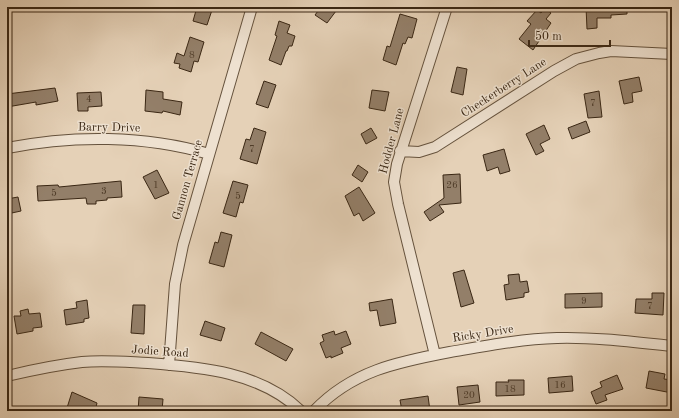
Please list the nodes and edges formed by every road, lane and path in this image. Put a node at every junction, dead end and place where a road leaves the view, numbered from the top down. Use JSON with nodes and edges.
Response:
{"nodes":[{"id":1,"x":252,"y":7,"type":"edge"},
{"id":2,"x":447,"y":7,"type":"edge"},
{"id":3,"x":672,"y":54,"type":"edge"},
{"id":4,"x":7,"y":148,"type":"edge"},
{"id":5,"x":400,"y":151,"type":"junction"},
{"id":6,"x":209,"y":154,"type":"junction"},
{"id":7,"x":672,"y":346,"type":"edge"},
{"id":8,"x":435,"y":355,"type":"junction"},
{"id":9,"x":169,"y":365,"type":"junction"},
{"id":10,"x":7,"y":376,"type":"edge"},
{"id":11,"x":302,"y":411,"type":"edge"},
{"id":12,"x":314,"y":411,"type":"edge"}],
"edges":[{"from":1,"to":6,"type":"street","name":"Gannon Terrace"},
{"from":2,"to":5,"type":"street","name":"Hodder Lane"},
{"from":3,"to":5,"type":"street","name":"Checkerberry Lane"},
{"from":4,"to":6,"type":"street","name":"Barry Drive"},
{"from":5,"to":8,"type":"street","name":"Hodder Lane"},
{"from":6,"to":9,"type":"street","name":"Gannon Terrace"},
{"from":7,"to":8,"type":"street","name":"Ricky Drive"},
{"from":8,"to":12,"type":"street","name":"Ricky Drive"},
{"from":9,"to":10,"type":"street","name":"Jodie Road"},
{"from":9,"to":11,"type":"street","name":"Jodie Road"}]}
